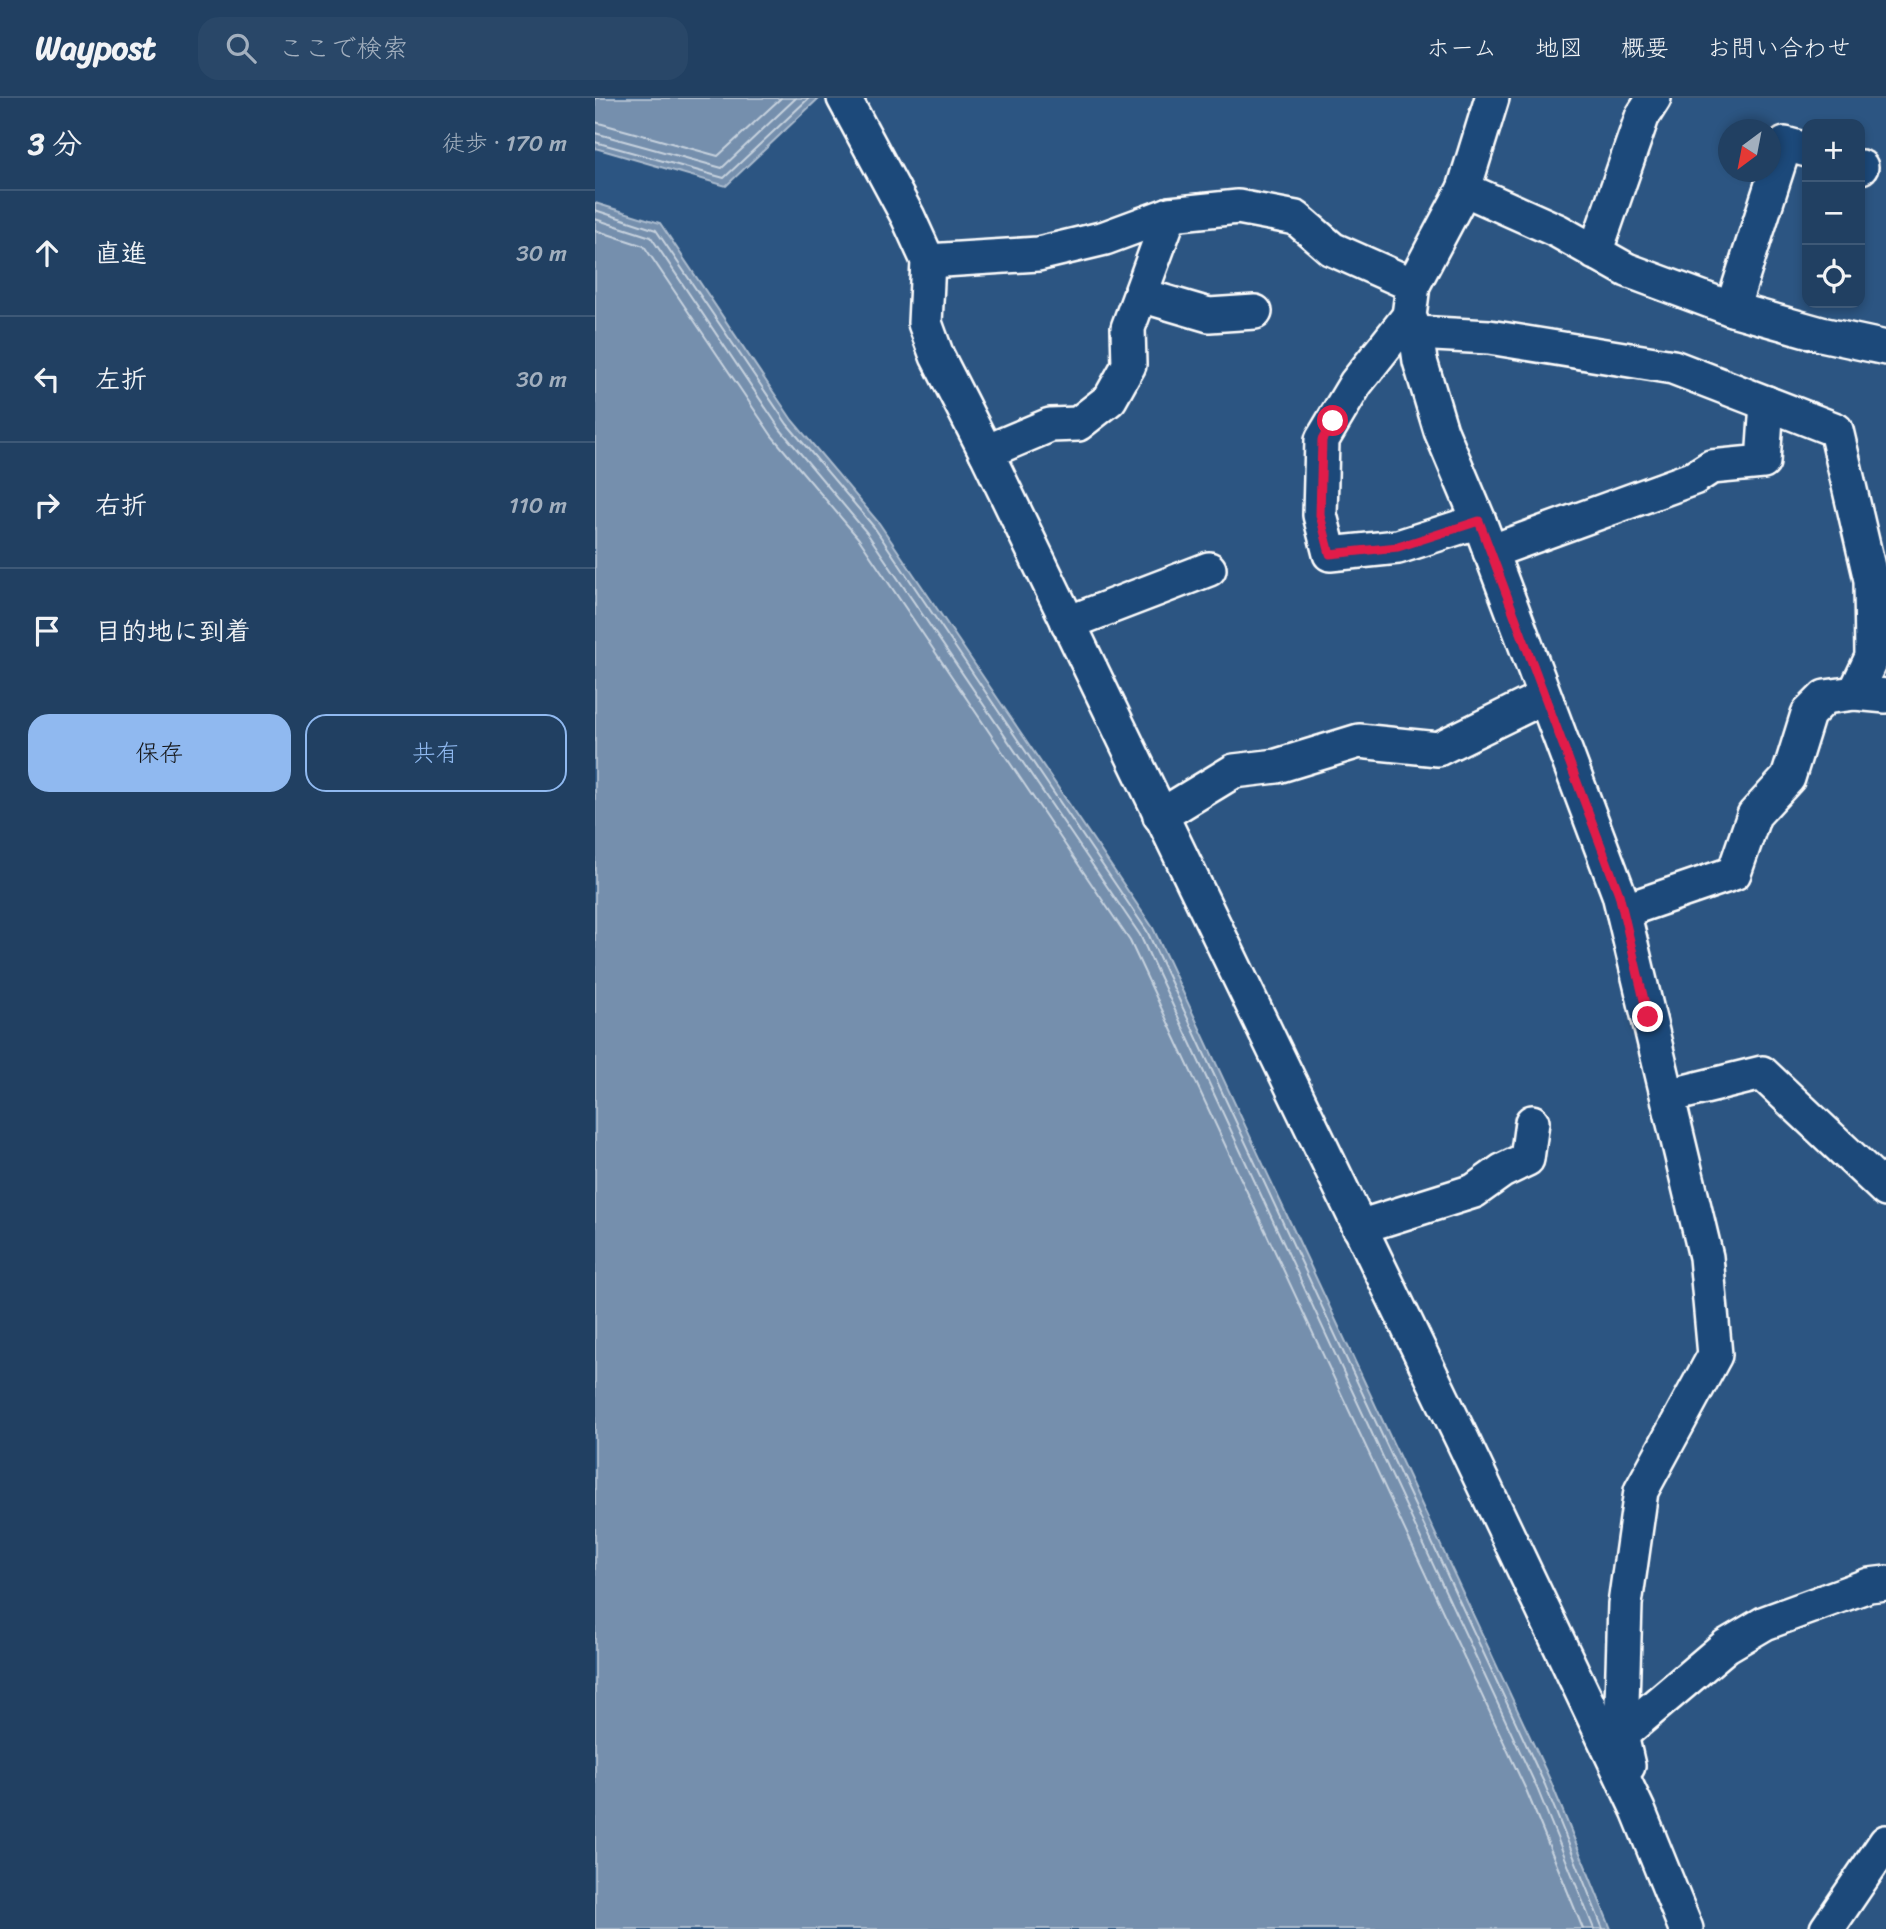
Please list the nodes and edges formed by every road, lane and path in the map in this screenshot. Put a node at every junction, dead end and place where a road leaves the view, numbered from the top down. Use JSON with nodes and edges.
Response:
{"nodes":[{"id":1,"x":844,"y":98,"type":"edge"},
{"id":2,"x":1492,"y":98,"type":"edge"},
{"id":3,"x":1654,"y":98,"type":"edge"},
{"id":4,"x":1802,"y":149,"type":"edge"},
{"id":5,"x":1464,"y":189,"type":"junction"},
{"id":6,"x":1170,"y":214,"type":"junction"},
{"id":7,"x":1595,"y":253,"type":"junction"},
{"id":8,"x":928,"y":261,"type":"junction"},
{"id":9,"x":1140,"y":295,"type":"junction"},
{"id":10,"x":1731,"y":309,"type":"junction"},
{"id":11,"x":1413,"y":311,"type":"junction"},
{"id":12,"x":1255,"y":312,"type":"dead end"},
{"id":13,"x":1886,"y":348,"type":"edge"},
{"id":14,"x":1766,"y":403,"type":"junction"},
{"id":15,"x":986,"y":452,"type":"junction"},
{"id":16,"x":1479,"y":521,"type":"junction"},
{"id":17,"x":1490,"y":552,"type":"junction"},
{"id":18,"x":1209,"y":569,"type":"dead end"},
{"id":19,"x":1068,"y":624,"type":"junction"},
{"id":20,"x":1870,"y":695,"type":"edge"},
{"id":21,"x":1544,"y":697,"type":"junction"},
{"id":22,"x":1160,"y":816,"type":"junction"},
{"id":23,"x":1623,"y":911,"type":"junction"},
{"id":24,"x":1668,"y":1096,"type":"junction"},
{"id":25,"x":1532,"y":1122,"type":"dead end"},
{"id":26,"x":1886,"y":1190,"type":"edge"},
{"id":27,"x":1359,"y":1227,"type":"junction"},
{"id":28,"x":1886,"y":1583,"type":"edge"},
{"id":29,"x":1621,"y":1735,"type":"junction"},
{"id":30,"x":1638,"y":1810,"type":"junction"},
{"id":31,"x":1886,"y":1842,"type":"edge"},
{"id":32,"x":1686,"y":1929,"type":"edge"},
{"id":33,"x":1827,"y":1929,"type":"edge"}],
"edges":[{"from":1,"to":8,"type":"street"},
{"from":2,"to":5,"type":"street"},
{"from":3,"to":7,"type":"street"},
{"from":4,"to":10,"type":"street"},
{"from":5,"to":7,"type":"street"},
{"from":5,"to":11,"type":"street"},
{"from":6,"to":8,"type":"street"},
{"from":6,"to":9,"type":"street"},
{"from":6,"to":11,"type":"street"},
{"from":7,"to":10,"type":"street"},
{"from":8,"to":15,"type":"street"},
{"from":9,"to":12,"type":"street"},
{"from":9,"to":15,"type":"street"},
{"from":10,"to":13,"type":"street"},
{"from":11,"to":14,"type":"street"},
{"from":11,"to":16,"type":"street"},
{"from":11,"to":16,"type":"street"},
{"from":14,"to":17,"type":"street"},
{"from":14,"to":20,"type":"street"},
{"from":15,"to":19,"type":"street"},
{"from":16,"to":17,"type":"street"},
{"from":17,"to":21,"type":"street"},
{"from":18,"to":19,"type":"street"},
{"from":19,"to":22,"type":"street"},
{"from":20,"to":23,"type":"street"},
{"from":21,"to":22,"type":"street"},
{"from":21,"to":23,"type":"street"},
{"from":22,"to":27,"type":"street"},
{"from":23,"to":24,"type":"street"},
{"from":24,"to":26,"type":"street"},
{"from":24,"to":29,"type":"street"},
{"from":25,"to":27,"type":"street"},
{"from":27,"to":30,"type":"street"},
{"from":28,"to":29,"type":"street"},
{"from":29,"to":30,"type":"street"},
{"from":30,"to":32,"type":"street"},
{"from":31,"to":33,"type":"street"}]}
